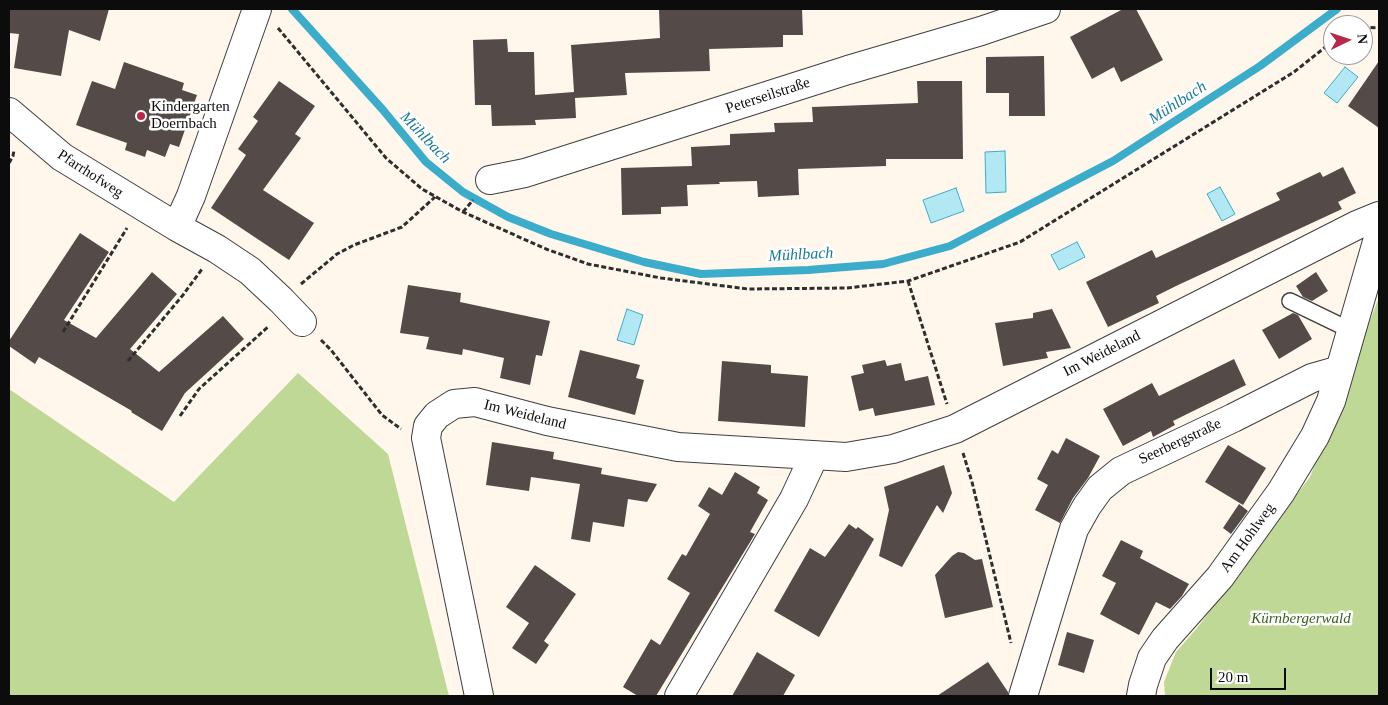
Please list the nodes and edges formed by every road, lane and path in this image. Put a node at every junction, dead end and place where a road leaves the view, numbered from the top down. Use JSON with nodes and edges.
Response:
{"nodes":[{"id":1,"x":1046,"y":9,"type":"edge"},
{"id":2,"x":266,"y":16,"type":"edge"},
{"id":3,"x":1323,"y":49,"type":"edge"},
{"id":4,"x":9,"y":112,"type":"edge"},
{"id":5,"x":490,"y":180,"type":"dead end"},
{"id":6,"x":435,"y":197,"type":"junction"},
{"id":7,"x":140,"y":206,"type":"junction"},
{"id":8,"x":1379,"y":216,"type":"edge"},
{"id":9,"x":177,"y":227,"type":"junction"},
{"id":10,"x":1379,"y":235,"type":"edge"},
{"id":11,"x":217,"y":249,"type":"junction"},
{"id":12,"x":908,"y":281,"type":"junction"},
{"id":13,"x":1290,"y":301,"type":"dead end"},
{"id":14,"x":291,"y":310,"type":"junction"},
{"id":15,"x":1352,"y":331,"type":"junction"},
{"id":16,"x":64,"y":332,"type":"dead end"},
{"id":17,"x":128,"y":361,"type":"dead end"},
{"id":18,"x":1340,"y":370,"type":"junction"},
{"id":19,"x":180,"y":416,"type":"dead end"},
{"id":20,"x":955,"y":429,"type":"junction"},
{"id":21,"x":426,"y":438,"type":"junction"},
{"id":22,"x":814,"y":456,"type":"junction"},
{"id":23,"x":1012,"y":644,"type":"dead end"},
{"id":24,"x":479,"y":696,"type":"edge"},
{"id":25,"x":679,"y":696,"type":"edge"},
{"id":26,"x":1023,"y":696,"type":"edge"},
{"id":27,"x":1141,"y":696,"type":"edge"}],
"edges":[{"from":1,"to":5,"type":"street","name":"Peterseilstraße"},
{"from":2,"to":6,"type":"path"},
{"from":2,"to":9,"type":"street"},
{"from":3,"to":12,"type":"path"},
{"from":4,"to":7,"type":"street","name":"Pfarrhofweg"},
{"from":6,"to":12,"type":"path"},
{"from":6,"to":14,"type":"path"},
{"from":7,"to":9,"type":"street","name":"Pfarrhofweg"},
{"from":7,"to":16,"type":"path"},
{"from":8,"to":20,"type":"street","name":"Im Weideland"},
{"from":9,"to":11,"type":"street","name":"Pfarrhofweg"},
{"from":10,"to":15,"type":"street"},
{"from":11,"to":14,"type":"street","name":"Pfarrhofweg"},
{"from":11,"to":17,"type":"path"},
{"from":12,"to":20,"type":"path"},
{"from":13,"to":15,"type":"lane"},
{"from":14,"to":19,"type":"path"},
{"from":14,"to":21,"type":"path"},
{"from":15,"to":18,"type":"street"},
{"from":18,"to":26,"type":"street","name":"Seerbergstraße"},
{"from":18,"to":27,"type":"street","name":"Am Hohlweg"},
{"from":20,"to":22,"type":"street","name":"Im Weideland"},
{"from":20,"to":23,"type":"path"},
{"from":21,"to":22,"type":"street","name":"Im Weideland"},
{"from":21,"to":24,"type":"street"},
{"from":22,"to":25,"type":"street"}]}
